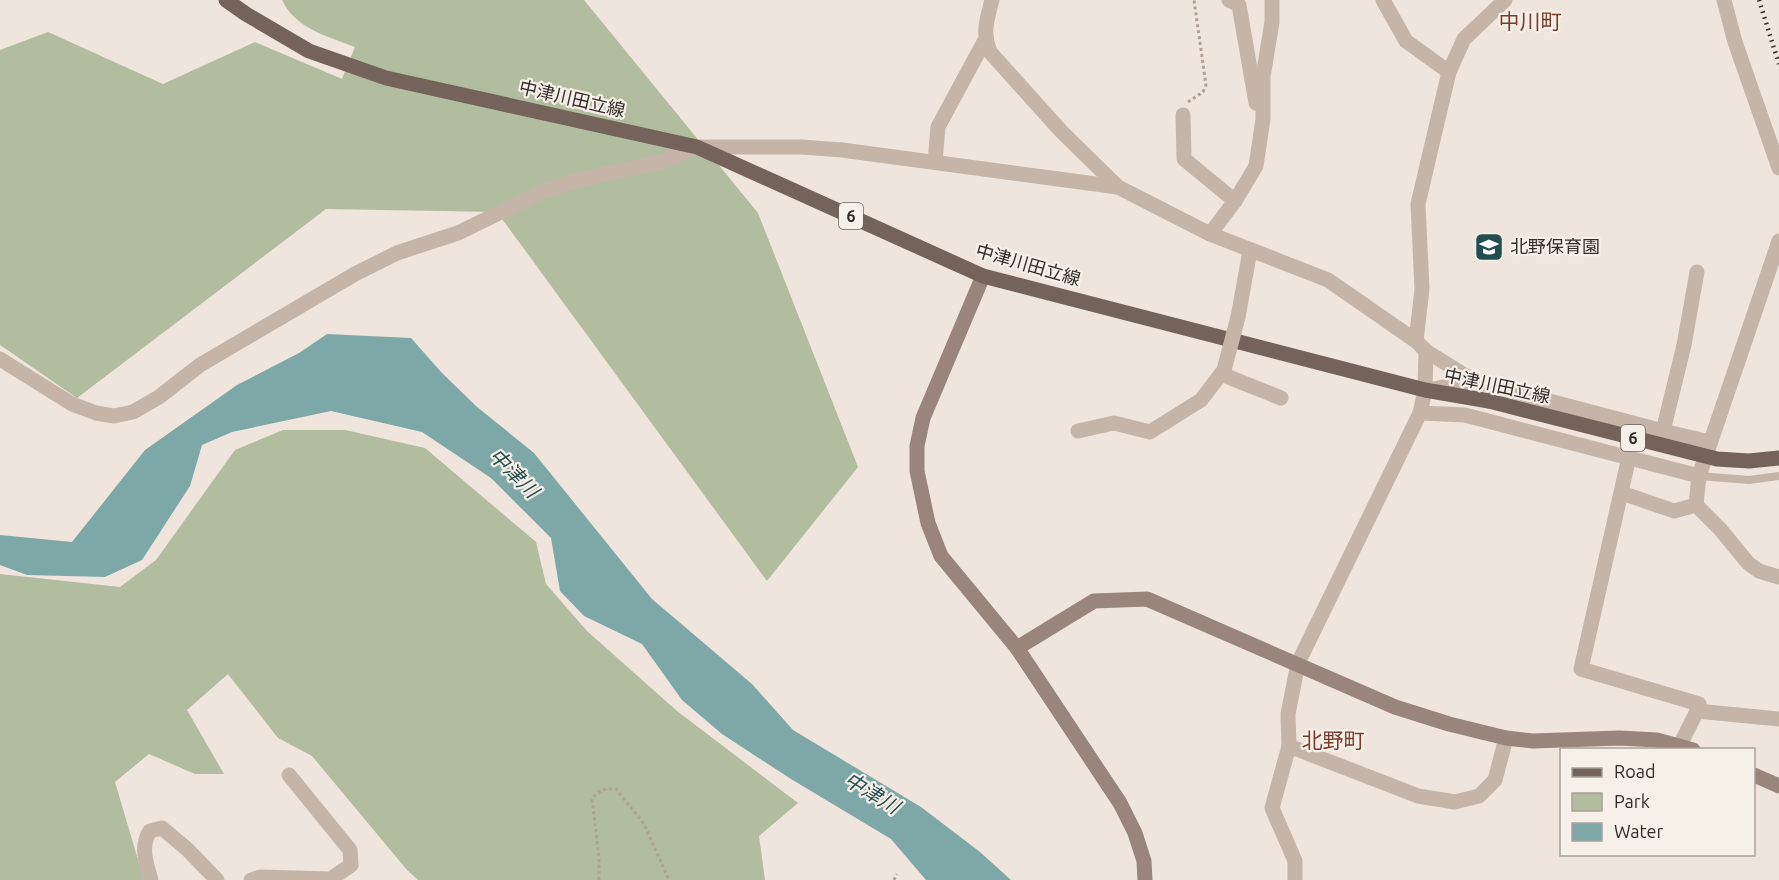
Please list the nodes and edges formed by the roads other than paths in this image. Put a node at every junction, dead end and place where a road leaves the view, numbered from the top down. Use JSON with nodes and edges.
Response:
{"nodes":[{"id":1,"x":226,"y":0,"type":"edge"},
{"id":2,"x":992,"y":0,"type":"edge"},
{"id":3,"x":1230,"y":0,"type":"edge"},
{"id":4,"x":1272,"y":0,"type":"edge"},
{"id":5,"x":1383,"y":0,"type":"edge"},
{"id":6,"x":1505,"y":0,"type":"edge"},
{"id":7,"x":1724,"y":0,"type":"edge"},
{"id":8,"x":984,"y":40,"type":"junction"},
{"id":9,"x":1449,"y":72,"type":"junction"},
{"id":10,"x":1183,"y":115,"type":"road end"},
{"id":11,"x":1263,"y":119,"type":"junction"},
{"id":12,"x":698,"y":147,"type":"junction"},
{"id":13,"x":935,"y":162,"type":"junction"},
{"id":14,"x":1779,"y":168,"type":"edge"},
{"id":15,"x":1118,"y":186,"type":"junction"},
{"id":16,"x":1234,"y":201,"type":"junction"},
{"id":17,"x":1210,"y":234,"type":"junction"},
{"id":18,"x":1779,"y":241,"type":"edge"},
{"id":19,"x":1250,"y":251,"type":"junction"},
{"id":20,"x":1697,"y":272,"type":"dead end"},
{"id":21,"x":982,"y":276,"type":"junction"},
{"id":22,"x":1421,"y":346,"type":"junction"},
{"id":23,"x":0,"y":359,"type":"edge"},
{"id":24,"x":1222,"y":372,"type":"junction"},
{"id":25,"x":1474,"y":381,"type":"junction"},
{"id":26,"x":1425,"y":390,"type":"junction"},
{"id":27,"x":1281,"y":398,"type":"dead end"},
{"id":28,"x":1420,"y":412,"type":"junction"},
{"id":29,"x":1078,"y":431,"type":"dead end"},
{"id":30,"x":1663,"y":432,"type":"junction"},
{"id":31,"x":1710,"y":442,"type":"junction"},
{"id":32,"x":1629,"y":457,"type":"junction"},
{"id":33,"x":1779,"y":458,"type":"edge"},
{"id":34,"x":1699,"y":476,"type":"junction"},
{"id":35,"x":1779,"y":476,"type":"edge"},
{"id":36,"x":1622,"y":493,"type":"junction"},
{"id":37,"x":1696,"y":505,"type":"junction"},
{"id":38,"x":1779,"y":577,"type":"edge"},
{"id":39,"x":1017,"y":648,"type":"junction"},
{"id":40,"x":1298,"y":663,"type":"junction"},
{"id":41,"x":1696,"y":711,"type":"junction"},
{"id":42,"x":1779,"y":719,"type":"edge"},
{"id":43,"x":1506,"y":738,"type":"junction"},
{"id":44,"x":1289,"y":746,"type":"junction"},
{"id":45,"x":1687,"y":747,"type":"edge"},
{"id":46,"x":289,"y":775,"type":"dead end"},
{"id":47,"x":1755,"y":775,"type":"edge"},
{"id":48,"x":1779,"y":786,"type":"edge"},
{"id":49,"x":151,"y":880,"type":"edge"},
{"id":50,"x":217,"y":880,"type":"edge"},
{"id":51,"x":251,"y":880,"type":"edge"},
{"id":52,"x":1145,"y":880,"type":"edge"},
{"id":53,"x":1295,"y":880,"type":"edge"}],
"edges":[{"from":1,"to":12,"type":"main road","name":"中津川田立線","number":"6"},
{"from":2,"to":8,"type":"street"},
{"from":3,"to":11,"type":"street"},
{"from":4,"to":11,"type":"street"},
{"from":5,"to":9,"type":"street"},
{"from":6,"to":9,"type":"street"},
{"from":7,"to":14,"type":"street"},
{"from":8,"to":13,"type":"street"},
{"from":8,"to":15,"type":"street"},
{"from":9,"to":22,"type":"street"},
{"from":10,"to":16,"type":"street"},
{"from":11,"to":16,"type":"street"},
{"from":12,"to":13,"type":"street"},
{"from":12,"to":21,"type":"main road","name":"中津川田立線","number":"6"},
{"from":12,"to":23,"type":"street"},
{"from":13,"to":15,"type":"street"},
{"from":15,"to":17,"type":"street"},
{"from":16,"to":17,"type":"street"},
{"from":17,"to":19,"type":"street"},
{"from":18,"to":31,"type":"street"},
{"from":19,"to":22,"type":"street"},
{"from":19,"to":24,"type":"street","bridge":true},
{"from":20,"to":30,"type":"street"},
{"from":21,"to":26,"type":"main road","name":"中津川田立線","number":"6"},
{"from":21,"to":39,"type":"street"},
{"from":22,"to":25,"type":"street"},
{"from":22,"to":26,"type":"street"},
{"from":24,"to":27,"type":"street"},
{"from":24,"to":29,"type":"street"},
{"from":25,"to":26,"type":"street"},
{"from":25,"to":30,"type":"street"},
{"from":26,"to":28,"type":"street"},
{"from":26,"to":33,"type":"main road","name":"中津川田立線","number":"6","bridge":true},
{"from":28,"to":32,"type":"street"},
{"from":28,"to":40,"type":"street"},
{"from":30,"to":31,"type":"street"},
{"from":31,"to":34,"type":"street"},
{"from":32,"to":34,"type":"street"},
{"from":32,"to":36,"type":"street"},
{"from":34,"to":35,"type":"lane"},
{"from":34,"to":37,"type":"street"},
{"from":36,"to":37,"type":"street"},
{"from":36,"to":41,"type":"street"},
{"from":37,"to":38,"type":"street"},
{"from":39,"to":40,"type":"street"},
{"from":39,"to":52,"type":"street"},
{"from":40,"to":43,"type":"street"},
{"from":40,"to":44,"type":"street"},
{"from":41,"to":42,"type":"street"},
{"from":41,"to":45,"type":"street"},
{"from":43,"to":44,"type":"street"},
{"from":43,"to":45,"type":"street"},
{"from":44,"to":53,"type":"street"},
{"from":46,"to":51,"type":"street"},
{"from":47,"to":48,"type":"street"},
{"from":49,"to":50,"type":"street"}]}
